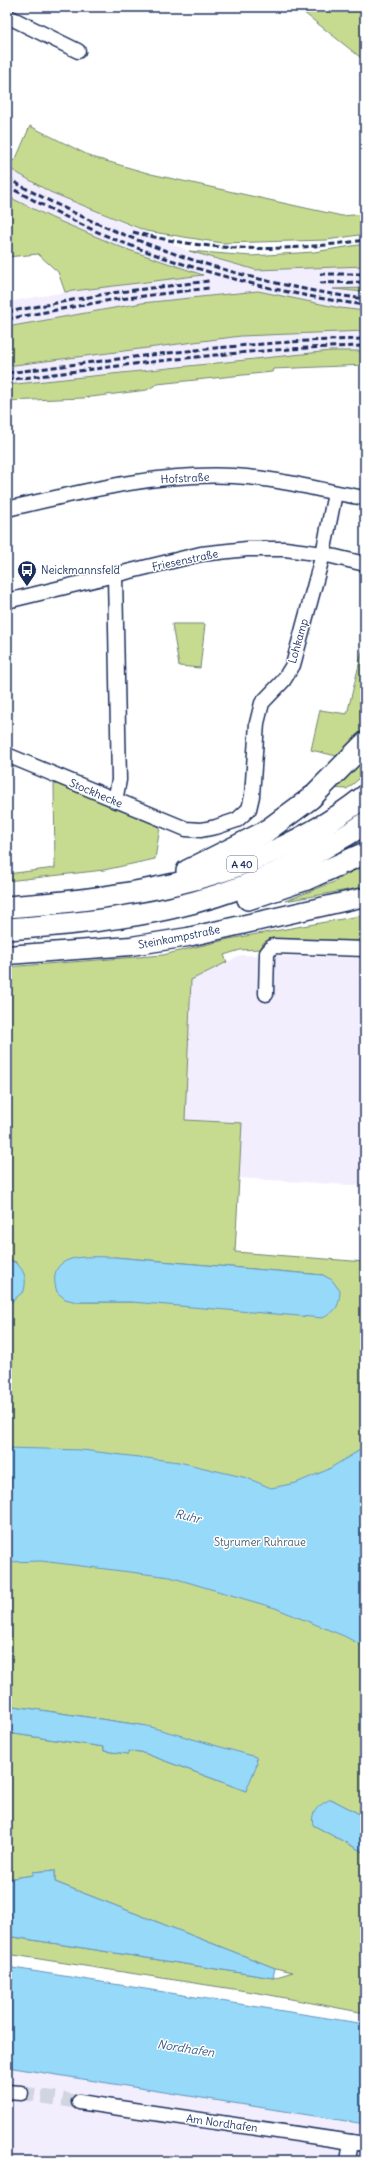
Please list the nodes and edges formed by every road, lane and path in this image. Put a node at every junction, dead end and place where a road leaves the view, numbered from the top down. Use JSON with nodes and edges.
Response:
{"nodes":[{"id":1,"x":7,"y":16,"type":"edge"},
{"id":2,"x":78,"y":51,"type":"dead end"},
{"id":3,"x":335,"y":493,"type":"junction"},
{"id":4,"x":365,"y":498,"type":"edge"},
{"id":5,"x":7,"y":509,"type":"edge"},
{"id":6,"x":323,"y":554,"type":"junction"},
{"id":7,"x":365,"y":564,"type":"edge"},
{"id":8,"x":114,"y":576,"type":"junction"},
{"id":9,"x":7,"y":601,"type":"edge"},
{"id":10,"x":365,"y":743,"type":"edge"},
{"id":11,"x":7,"y":755,"type":"edge"},
{"id":12,"x":365,"y":796,"type":"edge"},
{"id":13,"x":115,"y":801,"type":"junction"},
{"id":14,"x":365,"y":823,"type":"edge"},
{"id":15,"x":186,"y":829,"type":"joint"},
{"id":16,"x":365,"y":853,"type":"edge"},
{"id":17,"x":105,"y":898,"type":"junction"},
{"id":18,"x":359,"y":900,"type":"edge"},
{"id":19,"x":7,"y":907,"type":"edge"},
{"id":20,"x":140,"y":916,"type":"junction"},
{"id":21,"x":7,"y":929,"type":"edge"},
{"id":22,"x":365,"y":949,"type":"edge"},
{"id":23,"x":7,"y":955,"type":"edge"},
{"id":24,"x":266,"y":994,"type":"dead end"},
{"id":25,"x":79,"y":2102,"type":"tunnel mouth"},
{"id":26,"x":351,"y":2142,"type":"junction"},
{"id":27,"x":365,"y":2144,"type":"edge"},
{"id":28,"x":348,"y":2161,"type":"edge"}],
"edges":[{"from":1,"to":2,"type":"street"},
{"from":3,"to":4,"type":"street","name":"Hofstraße"},
{"from":3,"to":5,"type":"street","name":"Hofstraße"},
{"from":3,"to":6,"type":"street","name":"Lohkamp"},
{"from":6,"to":7,"type":"street","name":"Friesenstraße"},
{"from":6,"to":8,"type":"street","name":"Friesenstraße"},
{"from":6,"to":15,"type":"street","name":"Lohkamp"},
{"from":8,"to":9,"type":"street","name":"Friesenstraße"},
{"from":8,"to":13,"type":"street"},
{"from":10,"to":17,"type":"highway"},
{"from":11,"to":13,"type":"street","name":"Stockhecke"},
{"from":12,"to":17,"type":"highway","number":"A 40"},
{"from":13,"to":15,"type":"street","name":"Stockhecke"},
{"from":14,"to":20,"type":"highway","number":"A 40"},
{"from":16,"to":20,"type":"highway"},
{"from":17,"to":19,"type":"highway","number":"A 40"},
{"from":18,"to":23,"type":"main road","name":"Steinkampstraße"},
{"from":20,"to":21,"type":"highway","number":"A 40"},
{"from":22,"to":24,"type":"street"},
{"from":25,"to":26,"type":"street","name":"Am Nordhafen"},
{"from":26,"to":27,"type":"street","name":"Am Nordhafen"},
{"from":26,"to":28,"type":"street"}]}
